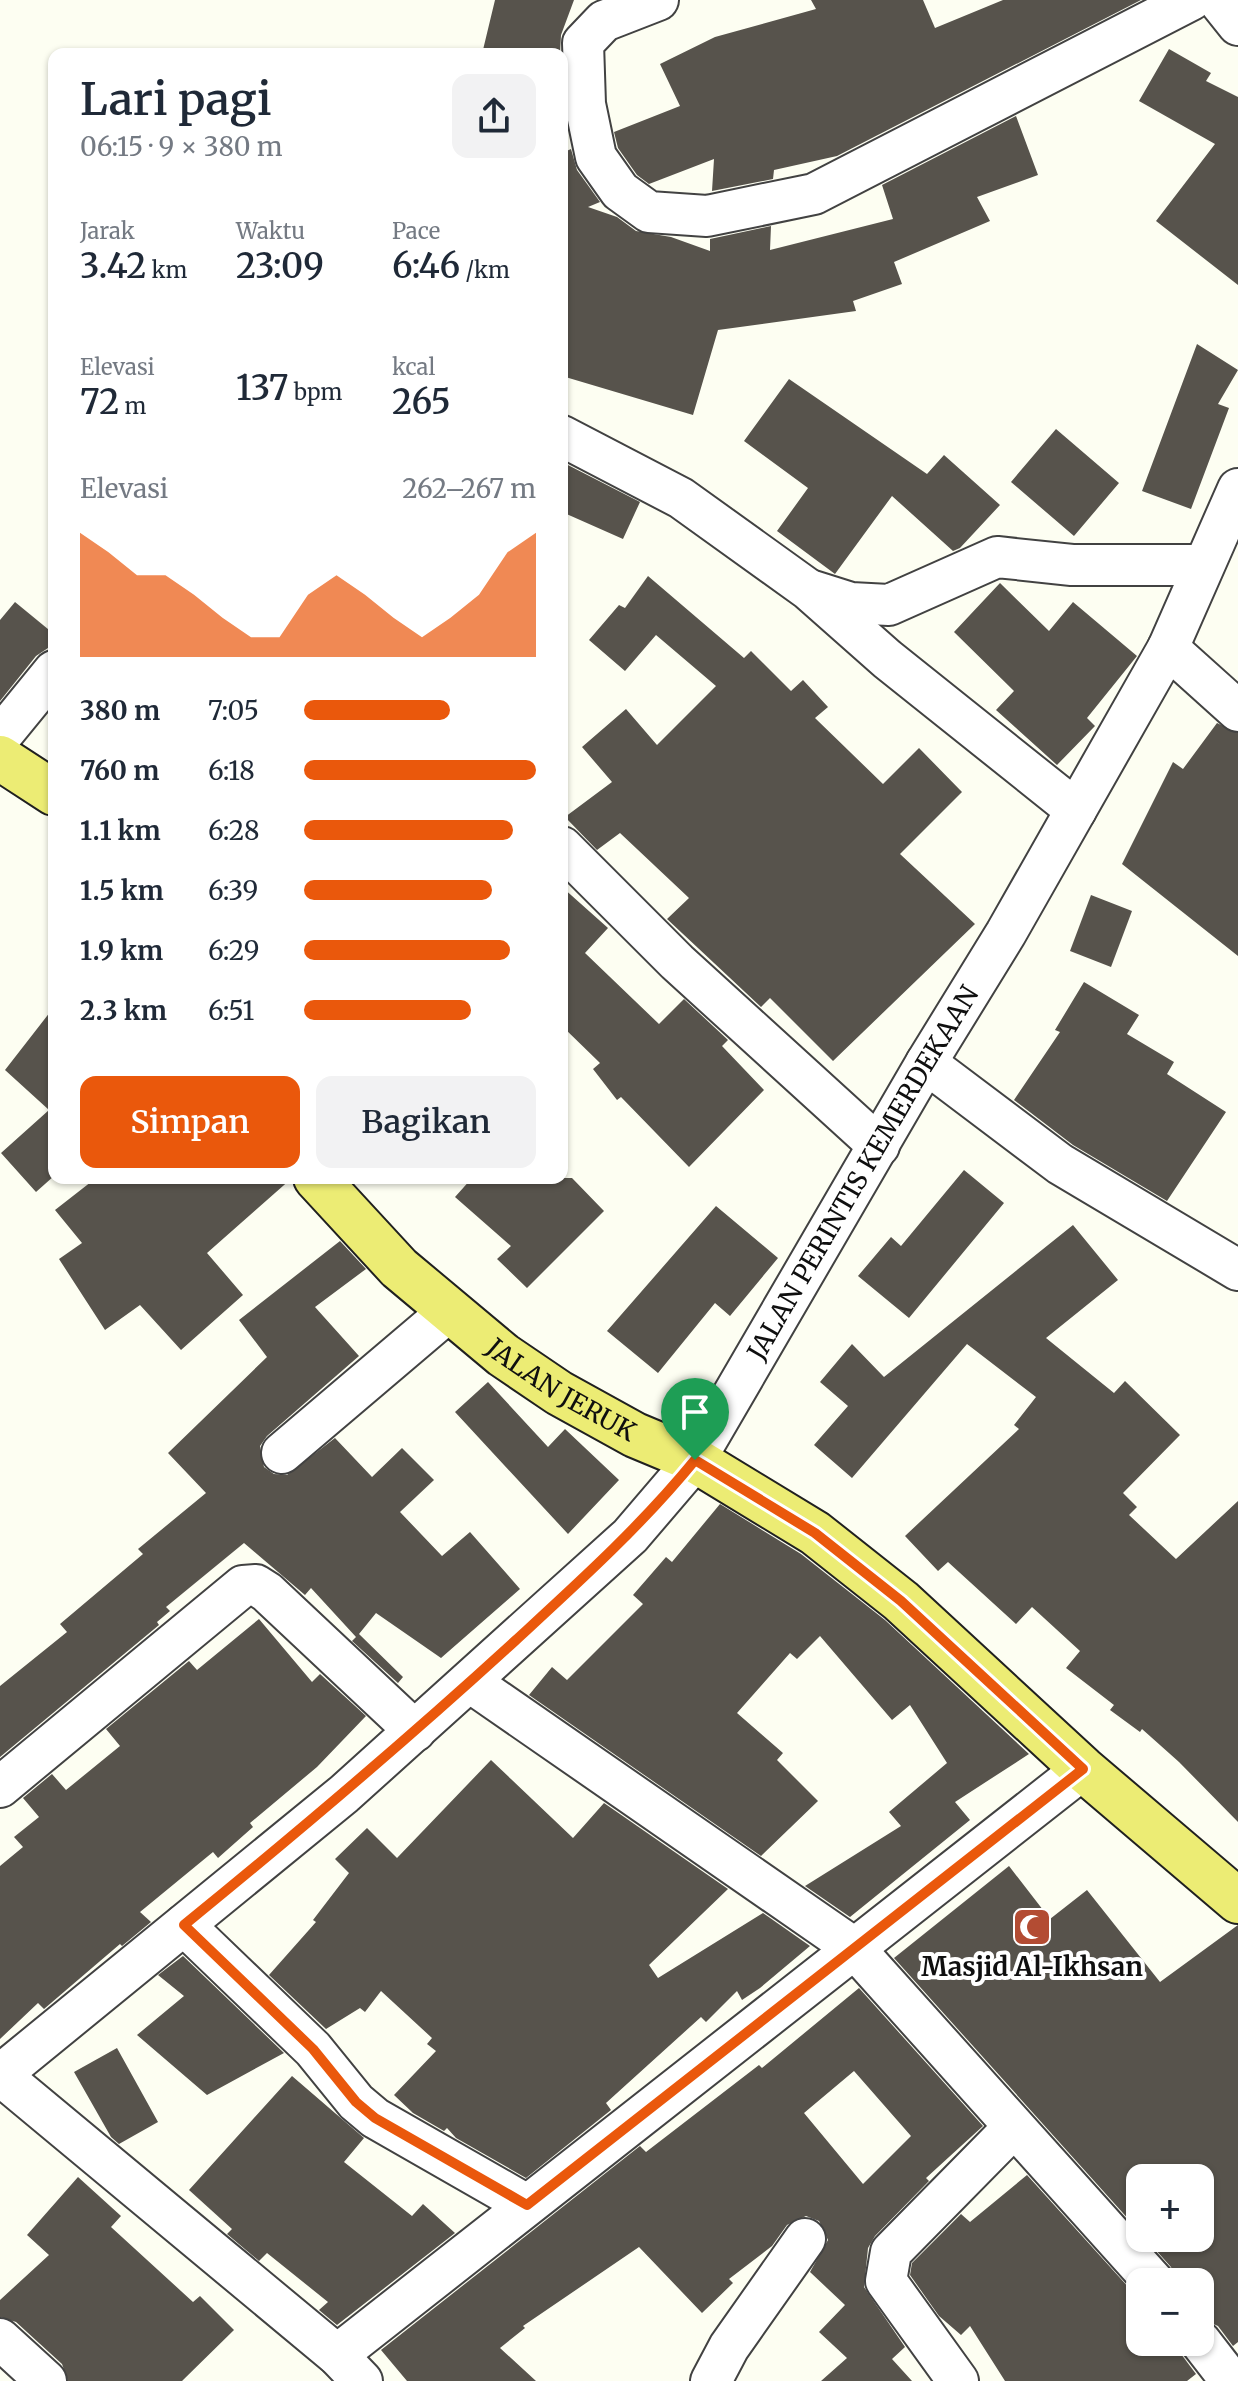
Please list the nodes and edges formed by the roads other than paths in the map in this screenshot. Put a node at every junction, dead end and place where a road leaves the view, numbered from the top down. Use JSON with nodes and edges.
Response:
{"nodes":[{"id":1,"x":658,"y":0,"type":"edge"},
{"id":2,"x":1191,"y":0,"type":"edge"},
{"id":3,"x":1218,"y":0,"type":"edge"},
{"id":4,"x":1238,"y":25,"type":"edge"},
{"id":5,"x":568,"y":439,"type":"edge"},
{"id":6,"x":1238,"y":489,"type":"edge"},
{"id":7,"x":1202,"y":565,"type":"junction"},
{"id":8,"x":809,"y":590,"type":"junction"},
{"id":9,"x":1168,"y":648,"type":"junction"},
{"id":10,"x":48,"y":678,"type":"edge"},
{"id":11,"x":1238,"y":711,"type":"edge"},
{"id":12,"x":0,"y":737,"type":"edge"},
{"id":13,"x":0,"y":758,"type":"edge"},
{"id":14,"x":48,"y":789,"type":"edge"},
{"id":15,"x":1076,"y":810,"type":"junction"},
{"id":16,"x":568,"y":853,"type":"edge"},
{"id":17,"x":926,"y":1063,"type":"junction"},
{"id":18,"x":879,"y":1146,"type":"junction"},
{"id":19,"x":322,"y":1184,"type":"edge"},
{"id":20,"x":1238,"y":1270,"type":"edge"},
{"id":21,"x":448,"y":1312,"type":"junction"},
{"id":22,"x":282,"y":1453,"type":"dead end"},
{"id":23,"x":695,"y":1460,"type":"junction"},
{"id":24,"x":470,"y":1682,"type":"junction"},
{"id":25,"x":415,"y":1731,"type":"junction"},
{"id":26,"x":1083,"y":1769,"type":"junction"},
{"id":27,"x":0,"y":1787,"type":"edge"},
{"id":28,"x":1238,"y":1901,"type":"edge"},
{"id":29,"x":184,"y":1925,"type":"junction"},
{"id":30,"x":854,"y":1948,"type":"junction"},
{"id":31,"x":0,"y":2075,"type":"edge"},
{"id":32,"x":1014,"y":2127,"type":"junction"},
{"id":33,"x":527,"y":2205,"type":"junction"},
{"id":34,"x":805,"y":2239,"type":"dead end"},
{"id":35,"x":1141,"y":2268,"type":"edge"},
{"id":36,"x":0,"y":2339,"type":"edge"},
{"id":37,"x":1212,"y":2356,"type":"edge"},
{"id":38,"x":349,"y":2368,"type":"edge"},
{"id":39,"x":46,"y":2381,"type":"edge"},
{"id":40,"x":711,"y":2381,"type":"edge"},
{"id":41,"x":958,"y":2381,"type":"edge"},
{"id":42,"x":1231,"y":2381,"type":"edge"}],
"edges":[{"from":1,"to":2,"type":"street"},
{"from":3,"to":4,"type":"street"},
{"from":5,"to":8,"type":"street"},
{"from":6,"to":7,"type":"street","name":"JALAN PERINTIS KEMERDEKAAN"},
{"from":7,"to":8,"type":"street"},
{"from":7,"to":9,"type":"street","name":"JALAN PERINTIS KEMERDEKAAN"},
{"from":8,"to":15,"type":"street"},
{"from":9,"to":11,"type":"street"},
{"from":9,"to":15,"type":"street","name":"JALAN PERINTIS KEMERDEKAAN"},
{"from":10,"to":12,"type":"street"},
{"from":13,"to":14,"type":"main road"},
{"from":15,"to":17,"type":"street","name":"JALAN PERINTIS KEMERDEKAAN"},
{"from":16,"to":18,"type":"street"},
{"from":17,"to":18,"type":"street","name":"JALAN PERINTIS KEMERDEKAAN"},
{"from":17,"to":20,"type":"street"},
{"from":18,"to":23,"type":"street","name":"JALAN PERINTIS KEMERDEKAAN"},
{"from":19,"to":21,"type":"main road","name":"JALAN JERUK"},
{"from":21,"to":22,"type":"street"},
{"from":21,"to":23,"type":"main road","name":"JALAN JERUK"},
{"from":23,"to":24,"type":"street","name":"JALAN PERINTIS KEMERDEKAAN"},
{"from":23,"to":26,"type":"main road","name":"JALAN JERUK"},
{"from":24,"to":25,"type":"street","name":"JALAN PERINTIS KEMERDEKAAN"},
{"from":24,"to":30,"type":"street"},
{"from":25,"to":27,"type":"street"},
{"from":25,"to":29,"type":"street","name":"JALAN PERINTIS KEMERDEKAAN"},
{"from":26,"to":28,"type":"main road","name":"JALAN JERUK"},
{"from":26,"to":30,"type":"street"},
{"from":29,"to":31,"type":"street","name":"JALAN PERINTIS KEMERDEKAAN"},
{"from":29,"to":33,"type":"street"},
{"from":30,"to":32,"type":"street"},
{"from":30,"to":33,"type":"street"},
{"from":31,"to":38,"type":"street"},
{"from":32,"to":35,"type":"street"},
{"from":32,"to":41,"type":"street"},
{"from":33,"to":38,"type":"street"},
{"from":34,"to":40,"type":"street"},
{"from":36,"to":39,"type":"street"},
{"from":37,"to":42,"type":"street"}]}
